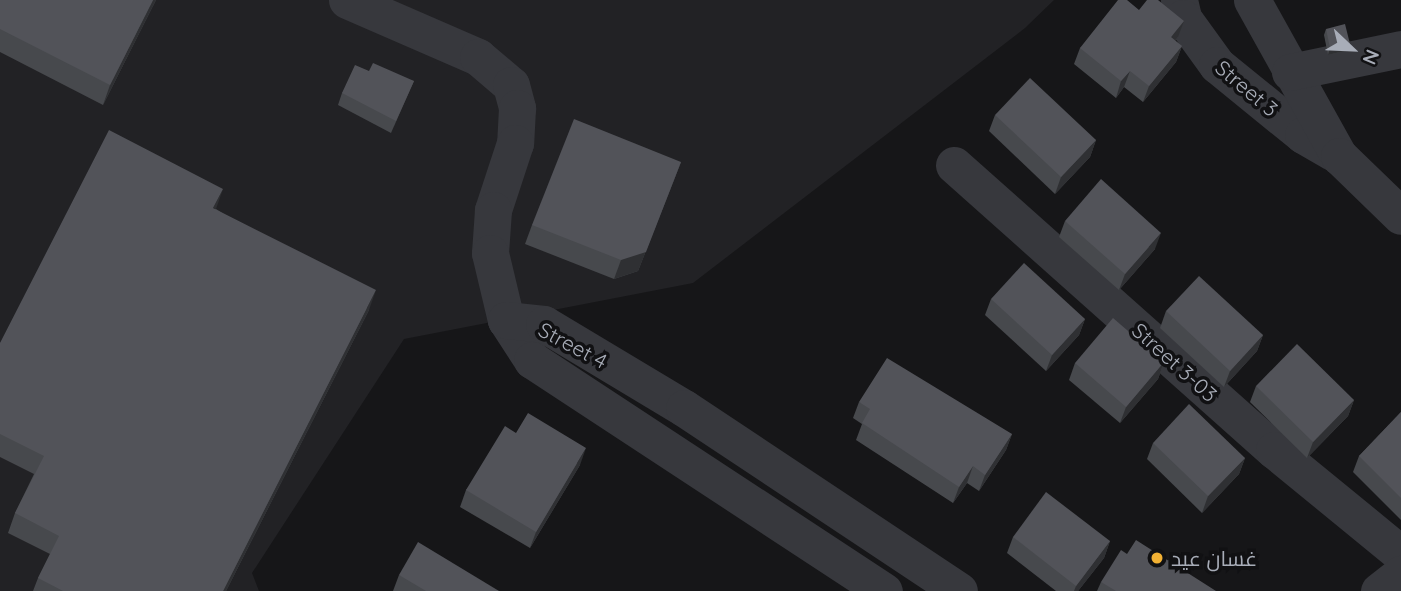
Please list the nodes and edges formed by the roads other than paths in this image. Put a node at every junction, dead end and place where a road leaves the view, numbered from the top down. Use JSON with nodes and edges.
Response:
{"nodes":[{"id":1,"x":347,"y":0,"type":"edge"},
{"id":2,"x":1179,"y":0,"type":"edge"},
{"id":3,"x":1252,"y":0,"type":"edge"},
{"id":4,"x":1270,"y":36,"type":"junction"},
{"id":5,"x":1401,"y":49,"type":"edge"},
{"id":6,"x":1217,"y":65,"type":"junction"},
{"id":7,"x":1290,"y":72,"type":"junction"},
{"id":8,"x":1339,"y":156,"type":"junction"},
{"id":9,"x":954,"y":165,"type":"dead end"},
{"id":10,"x":1401,"y":216,"type":"edge"},
{"id":11,"x":506,"y":320,"type":"junction"},
{"id":12,"x":895,"y":550,"type":"junction"},
{"id":13,"x":1401,"y":554,"type":"edge"},
{"id":14,"x":1401,"y":574,"type":"edge"},
{"id":15,"x":880,"y":588,"type":"edge"},
{"id":16,"x":959,"y":591,"type":"edge"},
{"id":17,"x":1379,"y":591,"type":"edge"}],
"edges":[{"from":1,"to":11,"type":"street"},
{"from":2,"to":6,"type":"street","name":"Street 3"},
{"from":3,"to":4,"type":"street","name":"Street 3"},
{"from":4,"to":6,"type":"street"},
{"from":4,"to":7,"type":"street","name":"Street 3"},
{"from":5,"to":7,"type":"street"},
{"from":6,"to":8,"type":"street","name":"Street 3"},
{"from":7,"to":8,"type":"street","name":"Street 3"},
{"from":8,"to":10,"type":"street","name":"Street 3"},
{"from":9,"to":13,"type":"street","name":"Street 3-03"},
{"from":11,"to":12,"type":"street","name":"Street 4"},
{"from":11,"to":15,"type":"street","name":"Street 4"},
{"from":12,"to":15,"type":"street"},
{"from":12,"to":16,"type":"street","name":"Street 4"},
{"from":14,"to":17,"type":"street"}]}
